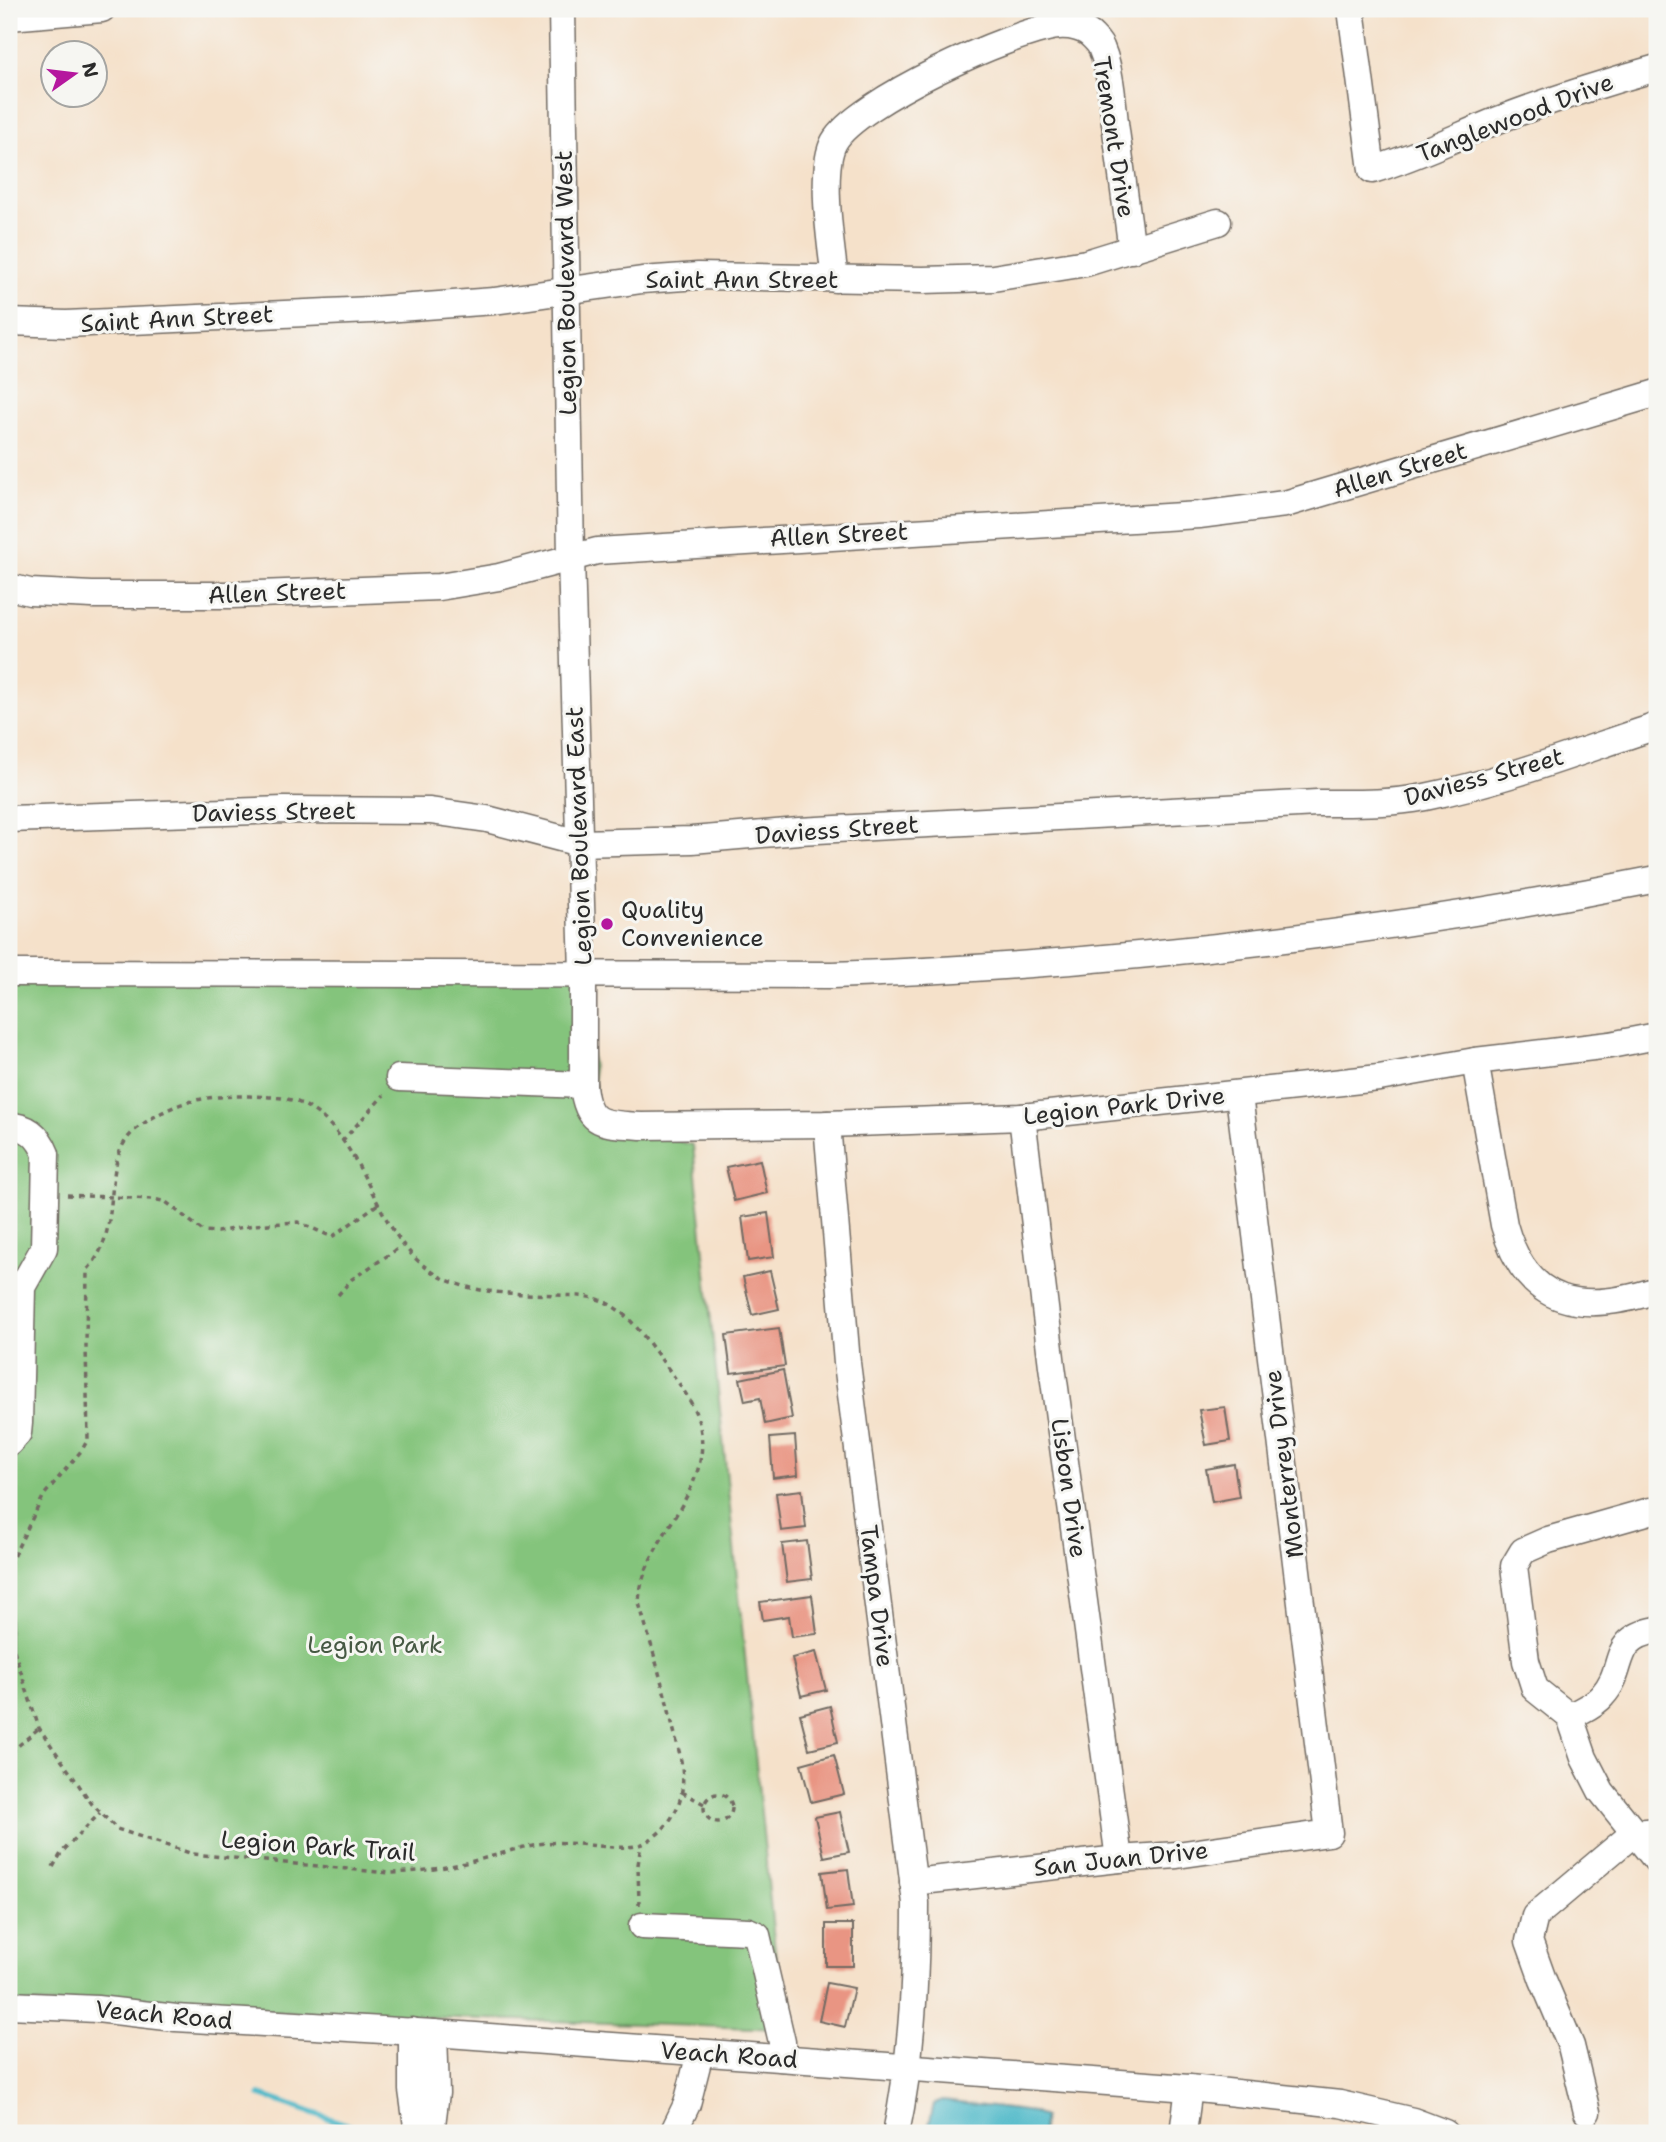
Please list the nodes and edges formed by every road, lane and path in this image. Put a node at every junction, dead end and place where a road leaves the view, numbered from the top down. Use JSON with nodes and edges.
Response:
{"nodes":[{"id":1,"x":102,"y":9,"type":"edge"},
{"id":2,"x":562,"y":9,"type":"edge"},
{"id":3,"x":1352,"y":9,"type":"edge"},
{"id":4,"x":9,"y":17,"type":"edge"},
{"id":5,"x":1657,"y":68,"type":"edge"},
{"id":6,"x":1218,"y":222,"type":"dead end"},
{"id":7,"x":1132,"y":250,"type":"junction"},
{"id":8,"x":835,"y":279,"type":"junction"},
{"id":9,"x":566,"y":289,"type":"junction"},
{"id":10,"x":9,"y":322,"type":"edge"},
{"id":11,"x":1657,"y":393,"type":"edge"},
{"id":12,"x":570,"y":558,"type":"junction"},
{"id":13,"x":9,"y":587,"type":"edge"},
{"id":14,"x":1657,"y":726,"type":"edge"},
{"id":15,"x":9,"y":819,"type":"edge"},
{"id":16,"x":579,"y":843,"type":"junction"},
{"id":17,"x":1657,"y":879,"type":"edge"},
{"id":18,"x":9,"y":973,"type":"edge"},
{"id":19,"x":583,"y":973,"type":"junction"},
{"id":20,"x":1657,"y":1036,"type":"edge"},
{"id":21,"x":1475,"y":1061,"type":"junction"},
{"id":22,"x":399,"y":1078,"type":"joint"},
{"id":23,"x":583,"y":1085,"type":"junction"},
{"id":24,"x":1239,"y":1094,"type":"junction"},
{"id":25,"x":589,"y":1114,"type":"joint"},
{"id":26,"x":1022,"y":1117,"type":"junction"},
{"id":27,"x":827,"y":1124,"type":"junction"},
{"id":28,"x":9,"y":1126,"type":"edge"},
{"id":29,"x":342,"y":1141,"type":"junction"},
{"id":30,"x":67,"y":1195,"type":"dead end"},
{"id":31,"x":113,"y":1196,"type":"junction"},
{"id":32,"x":378,"y":1204,"type":"junction"},
{"id":33,"x":402,"y":1246,"type":"junction"},
{"id":34,"x":1657,"y":1290,"type":"edge"},
{"id":35,"x":338,"y":1295,"type":"dead end"},
{"id":36,"x":9,"y":1443,"type":"edge"},
{"id":37,"x":1650,"y":1511,"type":"dead end"},
{"id":38,"x":9,"y":1565,"type":"edge"},
{"id":39,"x":1657,"y":1630,"type":"edge"},
{"id":40,"x":9,"y":1635,"type":"edge"},
{"id":41,"x":1570,"y":1717,"type":"junction"},
{"id":42,"x":39,"y":1728,"type":"junction"},
{"id":43,"x":11,"y":1752,"type":"dead end"},
{"id":44,"x":682,"y":1792,"type":"junction"},
{"id":45,"x":704,"y":1804,"type":"junction"},
{"id":46,"x":100,"y":1813,"type":"junction"},
{"id":47,"x":1646,"y":1832,"type":"edge"},
{"id":48,"x":1329,"y":1833,"type":"joint"},
{"id":49,"x":641,"y":1844,"type":"junction"},
{"id":50,"x":1119,"y":1859,"type":"junction"},
{"id":51,"x":1657,"y":1861,"type":"edge"},
{"id":52,"x":53,"y":1867,"type":"dead end"},
{"id":53,"x":913,"y":1882,"type":"junction"},
{"id":54,"x":642,"y":1926,"type":"joint"},
{"id":55,"x":9,"y":2005,"type":"edge"},
{"id":56,"x":423,"y":2032,"type":"junction"},
{"id":57,"x":700,"y":2053,"type":"junction"},
{"id":58,"x":782,"y":2059,"type":"junction"},
{"id":59,"x":906,"y":2068,"type":"junction"},
{"id":60,"x":1189,"y":2088,"type":"junction"},
{"id":61,"x":1587,"y":2112,"type":"dead end"},
{"id":62,"x":428,"y":2128,"type":"edge"},
{"id":63,"x":673,"y":2133,"type":"edge"},
{"id":64,"x":896,"y":2133,"type":"edge"},
{"id":65,"x":1183,"y":2133,"type":"edge"},
{"id":66,"x":1446,"y":2133,"type":"edge"}],
"edges":[{"from":1,"to":4,"type":"street"},
{"from":2,"to":9,"type":"street","name":"Legion Boulevard West"},
{"from":3,"to":5,"type":"street","name":"Tanglewood Drive"},
{"from":6,"to":7,"type":"street","name":"Saint Ann Street"},
{"from":7,"to":8,"type":"street","name":"Saint Ann Street"},
{"from":7,"to":8,"type":"street","name":"Tremont Drive"},
{"from":8,"to":9,"type":"street","name":"Saint Ann Street"},
{"from":9,"to":10,"type":"street","name":"Saint Ann Street"},
{"from":9,"to":12,"type":"street","name":"Legion Boulevard West"},
{"from":11,"to":12,"type":"street","name":"Allen Street"},
{"from":12,"to":13,"type":"street","name":"Allen Street"},
{"from":12,"to":16,"type":"street","name":"Legion Boulevard East"},
{"from":14,"to":16,"type":"street","name":"Daviess Street"},
{"from":15,"to":16,"type":"street","name":"Daviess Street"},
{"from":16,"to":19,"type":"street","name":"Legion Boulevard East"},
{"from":17,"to":19,"type":"street"},
{"from":18,"to":19,"type":"street"},
{"from":19,"to":23,"type":"street","name":"Legion Boulevard East"},
{"from":20,"to":21,"type":"street","name":"Legion Park Drive"},
{"from":21,"to":24,"type":"street","name":"Legion Park Drive"},
{"from":21,"to":34,"type":"street"},
{"from":22,"to":23,"type":"street"},
{"from":22,"to":29,"type":"path"},
{"from":23,"to":25,"type":"street","name":"Legion Boulevard East"},
{"from":24,"to":26,"type":"street","name":"Legion Park Drive"},
{"from":24,"to":48,"type":"street","name":"Monterrey Drive"},
{"from":25,"to":27,"type":"street","name":"Legion Park Drive"},
{"from":26,"to":27,"type":"street","name":"Legion Park Drive"},
{"from":26,"to":50,"type":"street","name":"Lisbon Drive"},
{"from":27,"to":53,"type":"street","name":"Tampa Drive"},
{"from":28,"to":36,"type":"street"},
{"from":29,"to":31,"type":"path"},
{"from":29,"to":32,"type":"path"},
{"from":30,"to":31,"type":"path"},
{"from":31,"to":32,"type":"path"},
{"from":31,"to":38,"type":"path"},
{"from":32,"to":33,"type":"path"},
{"from":33,"to":35,"type":"path"},
{"from":33,"to":44,"type":"path"},
{"from":37,"to":41,"type":"street"},
{"from":39,"to":41,"type":"street"},
{"from":40,"to":42,"type":"path","name":"Legion Park Trail"},
{"from":41,"to":47,"type":"street"},
{"from":42,"to":43,"type":"path"},
{"from":42,"to":46,"type":"path","name":"Legion Park Trail"},
{"from":44,"to":45,"type":"path"},
{"from":44,"to":49,"type":"path"},
{"from":45,"to":45,"type":"path"},
{"from":46,"to":49,"type":"path","name":"Legion Park Trail"},
{"from":46,"to":52,"type":"path"},
{"from":47,"to":51,"type":"street"},
{"from":47,"to":61,"type":"street"},
{"from":48,"to":50,"type":"street","name":"San Juan Drive"},
{"from":49,"to":54,"type":"path"},
{"from":50,"to":53,"type":"street","name":"San Juan Drive"},
{"from":53,"to":59,"type":"street","name":"Tampa Drive"},
{"from":54,"to":58,"type":"street"},
{"from":55,"to":56,"type":"street","name":"Veach Road"},
{"from":56,"to":57,"type":"street","name":"Veach Road"},
{"from":56,"to":62,"type":"street"},
{"from":57,"to":58,"type":"street","name":"Veach Road"},
{"from":57,"to":63,"type":"street"},
{"from":58,"to":59,"type":"street","name":"Veach Road"},
{"from":59,"to":60,"type":"street","name":"Veach Road"},
{"from":59,"to":64,"type":"street","name":"Tampa Drive"},
{"from":60,"to":65,"type":"street"},
{"from":60,"to":66,"type":"street","name":"Veach Road"}]}
